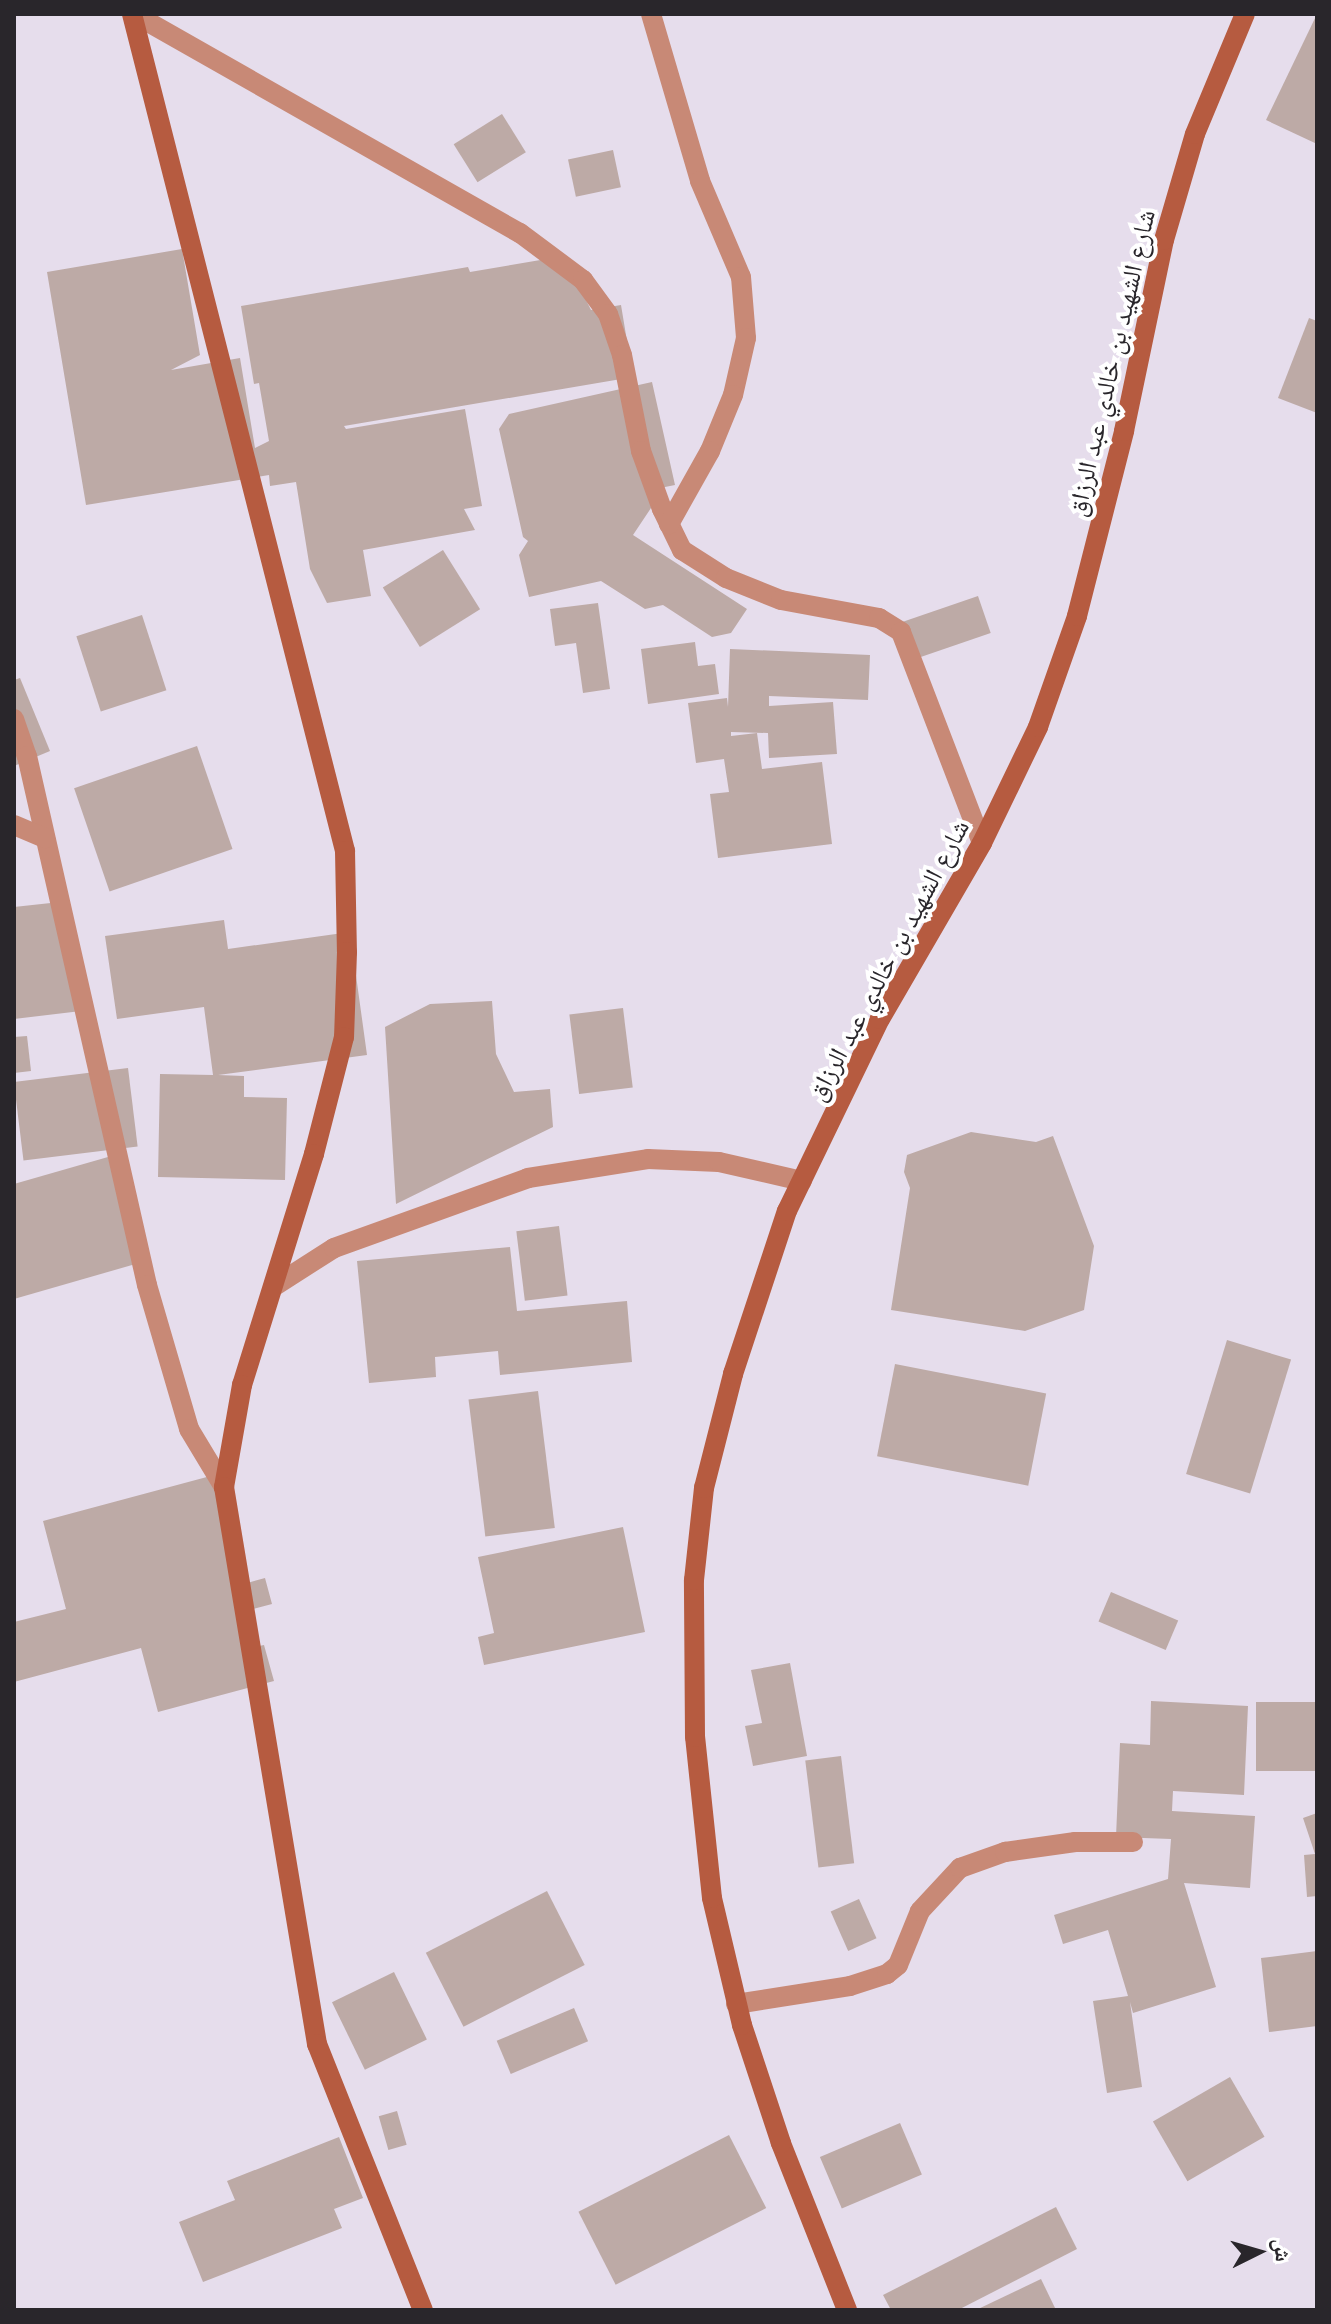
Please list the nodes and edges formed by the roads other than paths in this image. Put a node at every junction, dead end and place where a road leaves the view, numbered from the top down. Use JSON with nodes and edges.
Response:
{"nodes":[{"id":1,"x":133,"y":14,"type":"edge"},
{"id":2,"x":651,"y":14,"type":"edge"},
{"id":3,"x":1245,"y":14,"type":"edge"},
{"id":4,"x":669,"y":524,"type":"junction"},
{"id":5,"x":14,"y":719,"type":"edge"},
{"id":6,"x":14,"y":825,"type":"edge"},
{"id":7,"x":45,"y":838,"type":"junction"},
{"id":8,"x":982,"y":843,"type":"junction"},
{"id":9,"x":802,"y":1181,"type":"junction"},
{"id":10,"x":273,"y":1287,"type":"junction"},
{"id":11,"x":224,"y":1487,"type":"junction"},
{"id":12,"x":1133,"y":1842,"type":"dead end"},
{"id":13,"x":736,"y":2004,"type":"junction"},
{"id":14,"x":423,"y":2310,"type":"edge"},
{"id":15,"x":847,"y":2310,"type":"edge"}],
"edges":[{"from":1,"to":4,"type":"street"},
{"from":1,"to":10,"type":"main road"},
{"from":2,"to":4,"type":"street"},
{"from":3,"to":8,"type":"main road","name":"شارع الشهيد بن خالدي عبد الرزاق"},
{"from":4,"to":8,"type":"street"},
{"from":5,"to":7,"type":"street"},
{"from":6,"to":7,"type":"street"},
{"from":7,"to":11,"type":"street"},
{"from":8,"to":9,"type":"main road","name":"شارع الشهيد بن خالدي عبد الرزاق"},
{"from":9,"to":10,"type":"street"},
{"from":9,"to":13,"type":"main road","name":"شارع الشهيد بن خالدي عبد الرزاق"},
{"from":10,"to":11,"type":"main road"},
{"from":11,"to":14,"type":"main road"},
{"from":12,"to":13,"type":"street"},
{"from":13,"to":15,"type":"main road","name":"شارع الشهيد بن خالدي عبد الرزاق"}]}
